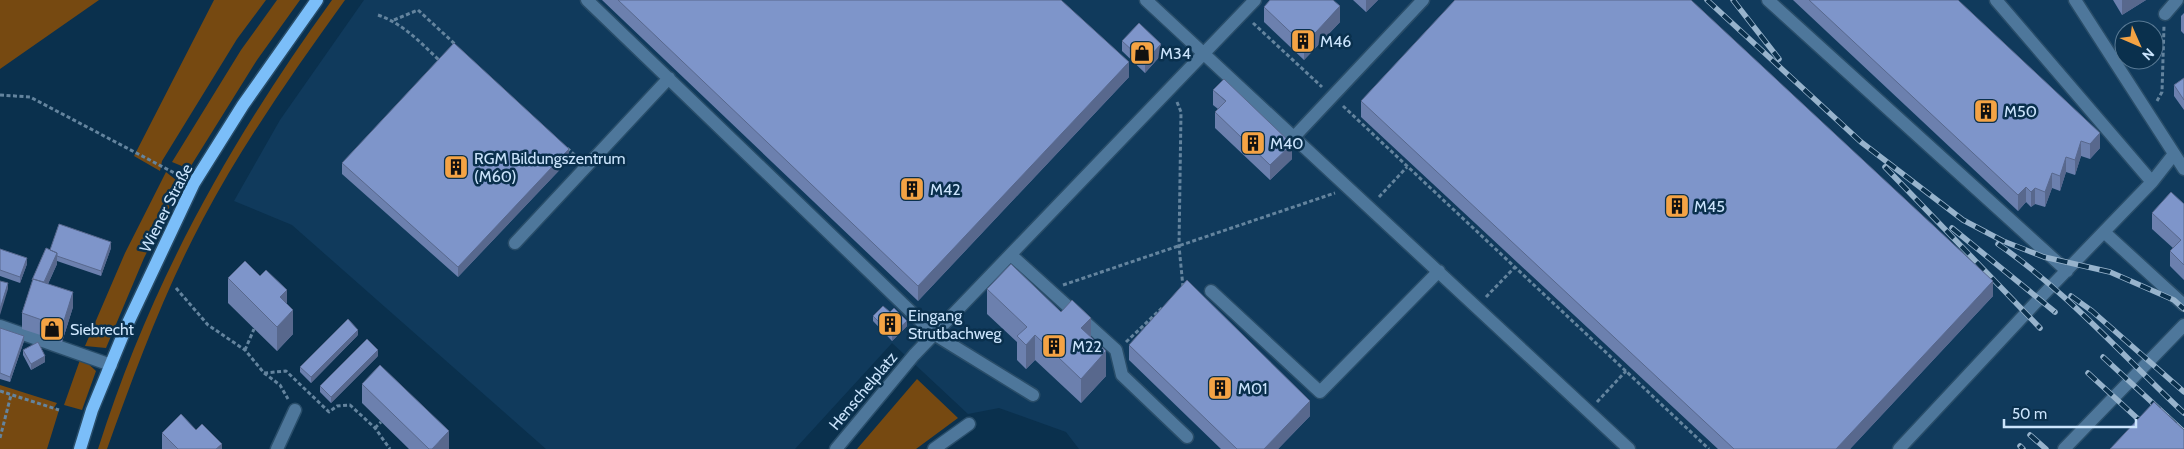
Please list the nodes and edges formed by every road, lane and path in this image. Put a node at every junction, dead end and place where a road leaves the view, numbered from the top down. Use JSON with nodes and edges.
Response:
{"nodes":[{"id":1,"x":317,"y":0,"type":"edge"},
{"id":2,"x":588,"y":0,"type":"edge"},
{"id":3,"x":1146,"y":0,"type":"edge"},
{"id":4,"x":1256,"y":0,"type":"edge"},
{"id":5,"x":1423,"y":0,"type":"edge"},
{"id":6,"x":1768,"y":0,"type":"edge"},
{"id":7,"x":1996,"y":0,"type":"edge"},
{"id":8,"x":2076,"y":0,"type":"edge"},
{"id":9,"x":2177,"y":0,"type":"edge"},
{"id":10,"x":1243,"y":14,"type":"junction"},
{"id":11,"x":2165,"y":14,"type":"joint"},
{"id":12,"x":378,"y":15,"type":"dead end"},
{"id":13,"x":394,"y":20,"type":"junction"},
{"id":14,"x":460,"y":49,"type":"edge"},
{"id":15,"x":1205,"y":55,"type":"junction"},
{"id":16,"x":444,"y":65,"type":"edge"},
{"id":17,"x":669,"y":78,"type":"junction"},
{"id":18,"x":1172,"y":90,"type":"junction"},
{"id":19,"x":0,"y":95,"type":"edge"},
{"id":20,"x":1332,"y":96,"type":"junction"},
{"id":21,"x":2149,"y":115,"type":"junction"},
{"id":22,"x":1294,"y":137,"type":"junction"},
{"id":23,"x":566,"y":146,"type":"edge"},
{"id":24,"x":2174,"y":154,"type":"junction"},
{"id":25,"x":587,"y":166,"type":"junction"},
{"id":26,"x":1407,"y":167,"type":"junction"},
{"id":27,"x":2184,"y":169,"type":"edge"},
{"id":28,"x":2152,"y":182,"type":"junction"},
{"id":29,"x":194,"y":183,"type":"junction"},
{"id":30,"x":1349,"y":188,"type":"junction"},
{"id":31,"x":1369,"y":207,"type":"junction"},
{"id":32,"x":2104,"y":232,"type":"junction"},
{"id":33,"x":515,"y":243,"type":"dead end"},
{"id":34,"x":1179,"y":246,"type":"junction"},
{"id":35,"x":1011,"y":256,"type":"junction"},
{"id":36,"x":1515,"y":267,"type":"junction"},
{"id":37,"x":1439,"y":271,"type":"junction"},
{"id":38,"x":2067,"y":271,"type":"junction"},
{"id":39,"x":176,"y":288,"type":"dead end"},
{"id":40,"x":1049,"y":290,"type":"junction"},
{"id":41,"x":1183,"y":291,"type":"edge"},
{"id":42,"x":1211,"y":291,"type":"dead end"},
{"id":43,"x":1167,"y":303,"type":"edge"},
{"id":44,"x":2184,"y":305,"type":"edge"},
{"id":45,"x":1477,"y":307,"type":"junction"},
{"id":46,"x":2184,"y":325,"type":"edge"},
{"id":47,"x":0,"y":326,"type":"edge"},
{"id":48,"x":254,"y":329,"type":"dead end"},
{"id":49,"x":934,"y":334,"type":"junction"},
{"id":50,"x":245,"y":350,"type":"junction"},
{"id":51,"x":1116,"y":350,"type":"junction"},
{"id":52,"x":111,"y":364,"type":"junction"},
{"id":53,"x":1626,"y":371,"type":"junction"},
{"id":54,"x":264,"y":373,"type":"junction"},
{"id":55,"x":0,"y":391,"type":"edge"},
{"id":56,"x":11,"y":395,"type":"junction"},
{"id":57,"x":1033,"y":396,"type":"dead end"},
{"id":58,"x":59,"y":410,"type":"dead end"},
{"id":59,"x":295,"y":410,"type":"joint"},
{"id":60,"x":1589,"y":411,"type":"junction"},
{"id":61,"x":381,"y":422,"type":"dead end"},
{"id":62,"x":969,"y":424,"type":"dead end"},
{"id":63,"x":375,"y":428,"type":"junction"},
{"id":64,"x":1188,"y":437,"type":"dead end"},
{"id":65,"x":0,"y":438,"type":"edge"},
{"id":66,"x":80,"y":449,"type":"edge"},
{"id":67,"x":277,"y":449,"type":"edge"},
{"id":68,"x":390,"y":449,"type":"edge"},
{"id":69,"x":836,"y":449,"type":"edge"},
{"id":70,"x":934,"y":449,"type":"edge"},
{"id":71,"x":1629,"y":449,"type":"edge"},
{"id":72,"x":1709,"y":449,"type":"edge"},
{"id":73,"x":1900,"y":449,"type":"edge"},
{"id":74,"x":2064,"y":449,"type":"edge"}],
"edges":[{"from":1,"to":29,"type":"main road","name":"Wiener Straße"},
{"from":2,"to":17,"type":"street"},
{"from":3,"to":15,"type":"street"},
{"from":4,"to":10,"type":"street","name":"Henschelplatz"},
{"from":5,"to":20,"type":"street"},
{"from":6,"to":38,"type":"street"},
{"from":7,"to":28,"type":"street"},
{"from":8,"to":21,"type":"street"},
{"from":9,"to":11,"type":"street"},
{"from":10,"to":15,"type":"street","name":"Henschelplatz"},
{"from":10,"to":20,"type":"path"},
{"from":11,"to":21,"type":"path"},
{"from":12,"to":13,"type":"path"},
{"from":13,"to":14,"type":"path"},
{"from":13,"to":16,"type":"path"},
{"from":15,"to":18,"type":"street","name":"Henschelplatz"},
{"from":15,"to":22,"type":"street"},
{"from":17,"to":25,"type":"street"},
{"from":17,"to":49,"type":"street"},
{"from":18,"to":34,"type":"path"},
{"from":18,"to":35,"type":"street","name":"Henschelplatz"},
{"from":19,"to":29,"type":"path"},
{"from":20,"to":22,"type":"street"},
{"from":20,"to":26,"type":"path"},
{"from":21,"to":24,"type":"street"},
{"from":22,"to":30,"type":"street"},
{"from":23,"to":25,"type":"path"},
{"from":24,"to":27,"type":"street"},
{"from":24,"to":28,"type":"street"},
{"from":25,"to":33,"type":"street"},
{"from":26,"to":31,"type":"path"},
{"from":26,"to":36,"type":"path"},
{"from":28,"to":32,"type":"street"},
{"from":29,"to":52,"type":"main road","name":"Wiener Straße"},
{"from":30,"to":31,"type":"street"},
{"from":30,"to":34,"type":"path"},
{"from":31,"to":37,"type":"street"},
{"from":32,"to":38,"type":"street"},
{"from":32,"to":44,"type":"street"},
{"from":34,"to":40,"type":"path"},
{"from":34,"to":41,"type":"path"},
{"from":35,"to":40,"type":"street"},
{"from":35,"to":49,"type":"street","name":"Henschelplatz"},
{"from":36,"to":45,"type":"path"},
{"from":36,"to":53,"type":"path"},
{"from":37,"to":42,"type":"street"},
{"from":37,"to":45,"type":"street"},
{"from":38,"to":73,"type":"street"},
{"from":39,"to":50,"type":"path"},
{"from":40,"to":51,"type":"street"},
{"from":43,"to":51,"type":"path"},
{"from":45,"to":60,"type":"street"},
{"from":46,"to":74,"type":"street"},
{"from":47,"to":52,"type":"street"},
{"from":48,"to":50,"type":"path"},
{"from":49,"to":57,"type":"street"},
{"from":49,"to":69,"type":"street","name":"Henschelplatz"},
{"from":50,"to":54,"type":"path"},
{"from":51,"to":64,"type":"street"},
{"from":52,"to":66,"type":"main road","name":"Wiener Straße"},
{"from":53,"to":60,"type":"path"},
{"from":53,"to":72,"type":"path"},
{"from":54,"to":59,"type":"path"},
{"from":54,"to":63,"type":"path"},
{"from":55,"to":56,"type":"path"},
{"from":56,"to":58,"type":"path"},
{"from":56,"to":65,"type":"path"},
{"from":59,"to":67,"type":"street"},
{"from":60,"to":71,"type":"street"},
{"from":61,"to":63,"type":"path"},
{"from":62,"to":70,"type":"street"},
{"from":63,"to":68,"type":"path"}]}
